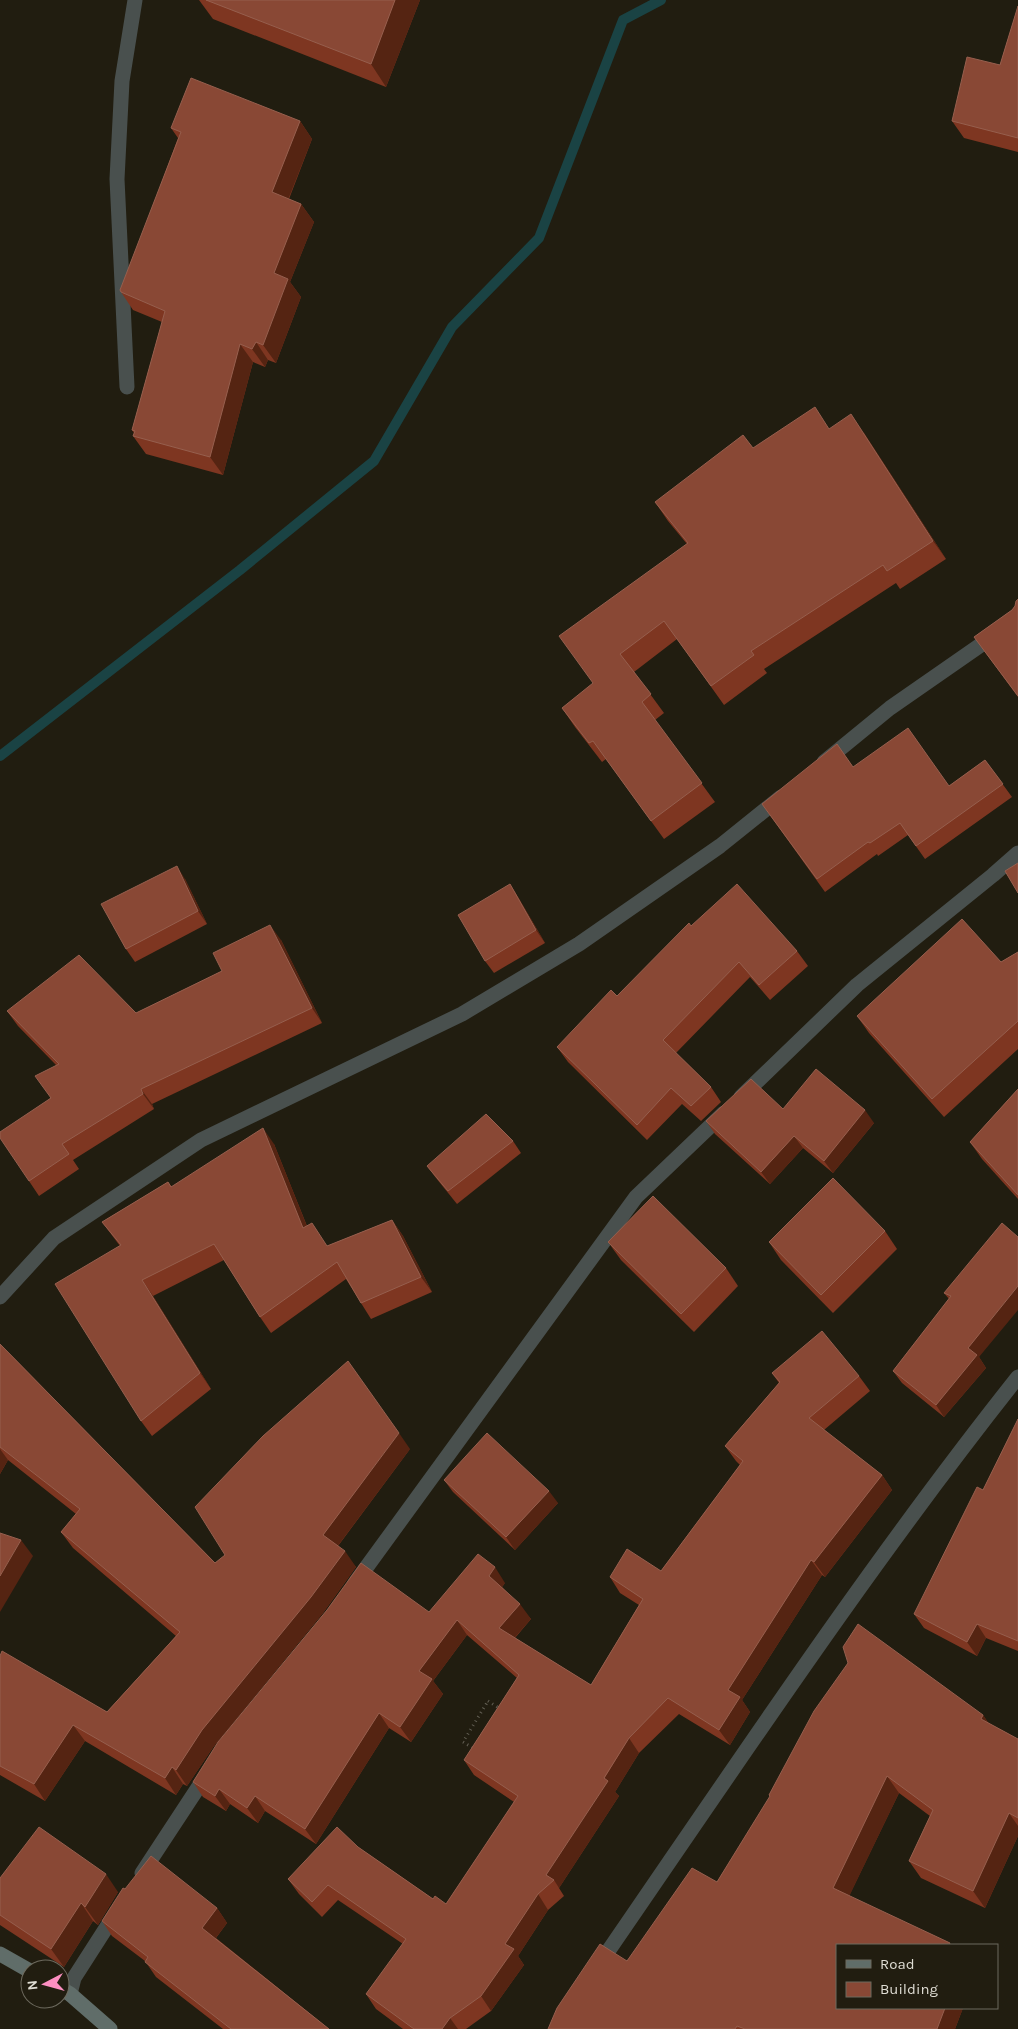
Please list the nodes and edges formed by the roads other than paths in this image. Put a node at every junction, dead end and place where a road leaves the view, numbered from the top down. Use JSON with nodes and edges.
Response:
{"nodes":[{"id":1,"x":135,"y":0,"type":"edge"},
{"id":2,"x":127,"y":387,"type":"dead end"},
{"id":3,"x":1018,"y":619,"type":"edge"},
{"id":4,"x":813,"y":770,"type":"edge"},
{"id":5,"x":790,"y":789,"type":"edge"},
{"id":6,"x":1018,"y":852,"type":"edge"},
{"id":7,"x":0,"y":1297,"type":"edge"},
{"id":8,"x":1018,"y":1377,"type":"edge"},
{"id":9,"x":346,"y":1596,"type":"edge"},
{"id":10,"x":216,"y":1760,"type":"edge"},
{"id":11,"x":136,"y":1882,"type":"edge"},
{"id":12,"x":125,"y":1898,"type":"edge"},
{"id":13,"x":0,"y":1954,"type":"edge"},
{"id":14,"x":20,"y":1965,"type":"edge"},
{"id":15,"x":591,"y":1976,"type":"edge"},
{"id":16,"x":70,"y":1984,"type":"edge"},
{"id":17,"x":70,"y":1995,"type":"edge"},
{"id":18,"x":110,"y":2029,"type":"edge"}],
"edges":[{"from":1,"to":2,"type":"street"},
{"from":3,"to":4,"type":"street"},
{"from":5,"to":7,"type":"street"},
{"from":6,"to":9,"type":"street"},
{"from":8,"to":15,"type":"street"},
{"from":10,"to":11,"type":"street"},
{"from":12,"to":16,"type":"street"},
{"from":13,"to":14,"type":"main road"},
{"from":17,"to":18,"type":"main road"}]}
